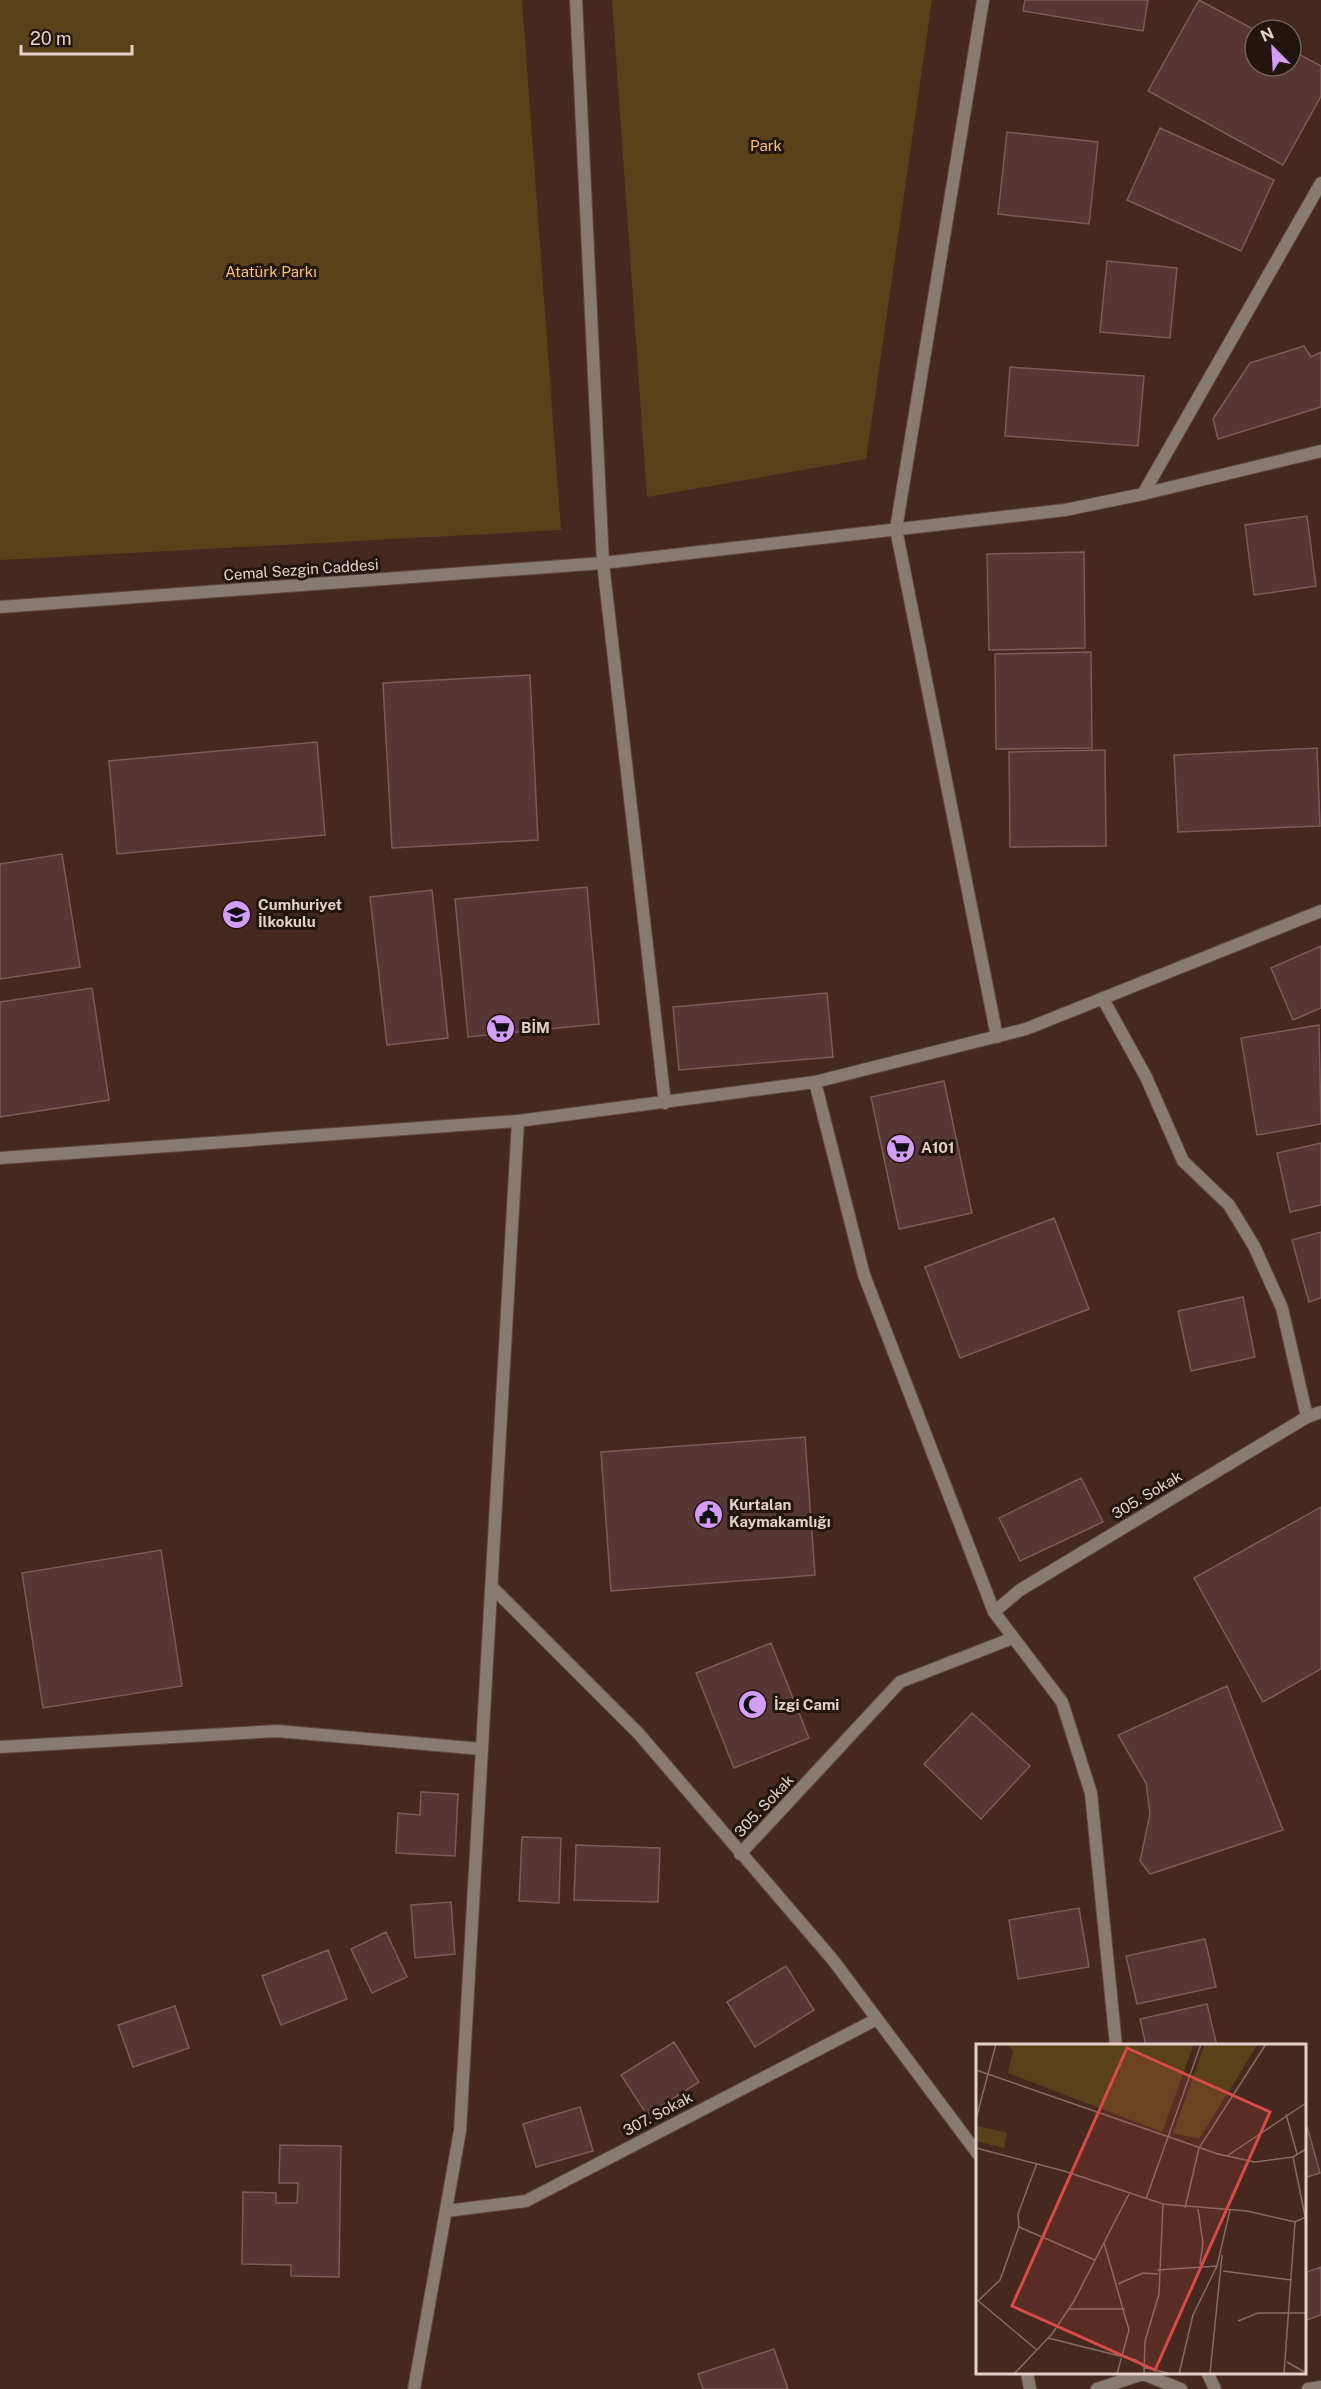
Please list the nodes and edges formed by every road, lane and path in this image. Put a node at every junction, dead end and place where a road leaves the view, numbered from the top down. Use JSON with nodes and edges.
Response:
{"nodes":[{"id":1,"x":576,"y":0,"type":"edge"},
{"id":2,"x":983,"y":0,"type":"edge"},
{"id":3,"x":1321,"y":183,"type":"edge"},
{"id":4,"x":1321,"y":451,"type":"edge"},
{"id":5,"x":1143,"y":494,"type":"junction"},
{"id":6,"x":896,"y":528,"type":"junction"},
{"id":7,"x":603,"y":563,"type":"junction"},
{"id":8,"x":0,"y":607,"type":"edge"},
{"id":9,"x":1321,"y":911,"type":"edge"},
{"id":10,"x":1103,"y":999,"type":"junction"},
{"id":11,"x":997,"y":1037,"type":"junction"},
{"id":12,"x":815,"y":1082,"type":"junction"},
{"id":13,"x":664,"y":1103,"type":"junction"},
{"id":14,"x":518,"y":1121,"type":"junction"},
{"id":15,"x":0,"y":1158,"type":"edge"},
{"id":16,"x":1321,"y":1412,"type":"edge"},
{"id":17,"x":1307,"y":1417,"type":"junction"},
{"id":18,"x":492,"y":1587,"type":"junction"},
{"id":19,"x":994,"y":1612,"type":"junction"},
{"id":20,"x":1012,"y":1638,"type":"junction"},
{"id":21,"x":0,"y":1747,"type":"edge"},
{"id":22,"x":482,"y":1749,"type":"junction"},
{"id":23,"x":740,"y":1854,"type":"junction"},
{"id":24,"x":877,"y":2019,"type":"junction"},
{"id":25,"x":1116,"y":2044,"type":"edge"},
{"id":26,"x":976,"y":2151,"type":"edge"},
{"id":27,"x":446,"y":2211,"type":"junction"},
{"id":28,"x":1027,"y":2374,"type":"edge"},
{"id":29,"x":1208,"y":2374,"type":"edge"},
{"id":30,"x":1321,"y":2387,"type":"edge"},
{"id":31,"x":414,"y":2389,"type":"edge"},
{"id":32,"x":1030,"y":2389,"type":"edge"},
{"id":33,"x":1096,"y":2389,"type":"edge"},
{"id":34,"x":1181,"y":2389,"type":"edge"},
{"id":35,"x":1215,"y":2389,"type":"edge"},
{"id":36,"x":1308,"y":2389,"type":"edge"}],
"edges":[{"from":1,"to":7,"type":"street"},
{"from":2,"to":6,"type":"street"},
{"from":3,"to":5,"type":"street"},
{"from":4,"to":5,"type":"street","name":"Cemal Sezgin Caddesi"},
{"from":5,"to":6,"type":"street","name":"Cemal Sezgin Caddesi"},
{"from":6,"to":7,"type":"street","name":"Cemal Sezgin Caddesi"},
{"from":6,"to":11,"type":"street"},
{"from":7,"to":8,"type":"street","name":"Cemal Sezgin Caddesi"},
{"from":7,"to":13,"type":"street"},
{"from":9,"to":10,"type":"street"},
{"from":10,"to":11,"type":"street"},
{"from":10,"to":17,"type":"street"},
{"from":11,"to":12,"type":"street"},
{"from":12,"to":13,"type":"street"},
{"from":12,"to":19,"type":"street"},
{"from":13,"to":14,"type":"street"},
{"from":14,"to":15,"type":"street"},
{"from":14,"to":18,"type":"street"},
{"from":16,"to":17,"type":"street","name":"305. Sokak"},
{"from":17,"to":19,"type":"street","name":"305. Sokak"},
{"from":18,"to":22,"type":"street"},
{"from":18,"to":23,"type":"street"},
{"from":19,"to":20,"type":"street"},
{"from":20,"to":23,"type":"street","name":"305. Sokak"},
{"from":20,"to":25,"type":"street"},
{"from":21,"to":22,"type":"street"},
{"from":22,"to":27,"type":"street"},
{"from":23,"to":24,"type":"street"},
{"from":24,"to":26,"type":"street"},
{"from":24,"to":27,"type":"street","name":"307. Sokak"},
{"from":27,"to":31,"type":"street"},
{"from":28,"to":32,"type":"street"},
{"from":29,"to":35,"type":"street"},
{"from":30,"to":36,"type":"street"},
{"from":33,"to":34,"type":"street"}]}
